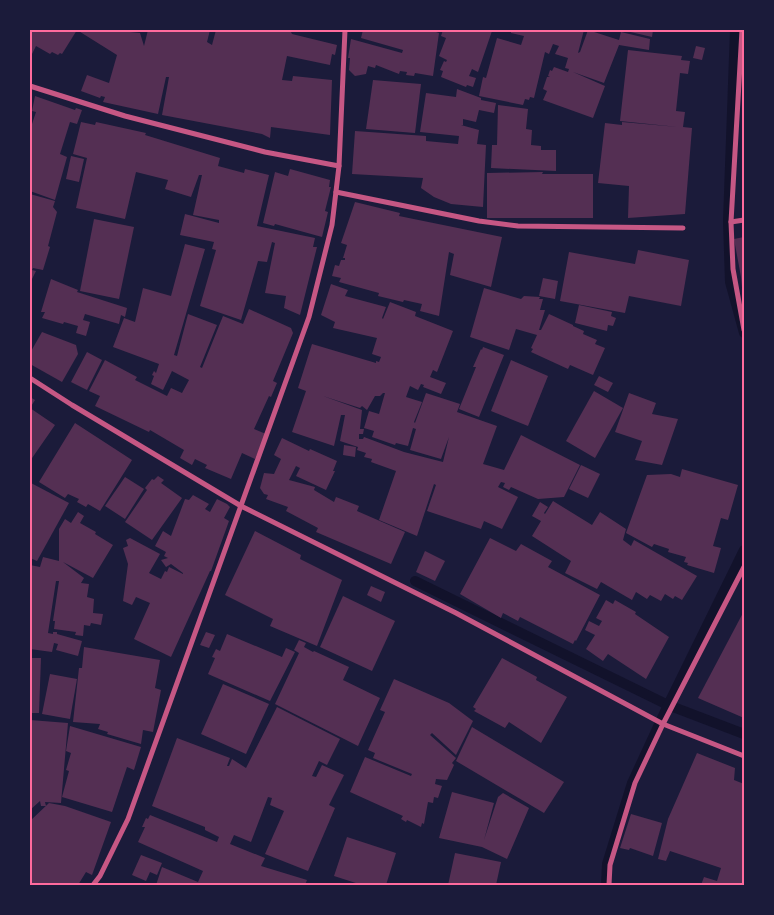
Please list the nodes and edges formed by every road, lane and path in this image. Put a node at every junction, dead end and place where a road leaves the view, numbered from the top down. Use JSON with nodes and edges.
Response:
{"nodes":[{"id":1,"x":345,"y":30,"type":"edge"},
{"id":2,"x":742,"y":30,"type":"edge"},
{"id":3,"x":30,"y":86,"type":"edge"},
{"id":4,"x":339,"y":166,"type":"junction"},
{"id":5,"x":336,"y":192,"type":"junction"},
{"id":6,"x":744,"y":220,"type":"edge"},
{"id":7,"x":731,"y":222,"type":"junction"},
{"id":8,"x":683,"y":228,"type":"dead end"},
{"id":9,"x":744,"y":330,"type":"edge"},
{"id":10,"x":30,"y":378,"type":"edge"},
{"id":11,"x":241,"y":506,"type":"junction"},
{"id":12,"x":744,"y":567,"type":"edge"},
{"id":13,"x":663,"y":724,"type":"junction"},
{"id":14,"x":744,"y":756,"type":"edge"},
{"id":15,"x":93,"y":885,"type":"edge"},
{"id":16,"x":608,"y":885,"type":"edge"}],
"edges":[{"from":1,"to":4,"type":"street"},
{"from":2,"to":7,"type":"street"},
{"from":3,"to":4,"type":"street"},
{"from":4,"to":5,"type":"street"},
{"from":5,"to":8,"type":"street"},
{"from":5,"to":11,"type":"street"},
{"from":6,"to":7,"type":"street"},
{"from":7,"to":9,"type":"street"},
{"from":10,"to":11,"type":"street"},
{"from":11,"to":13,"type":"street"},
{"from":11,"to":15,"type":"street"},
{"from":12,"to":13,"type":"street"},
{"from":13,"to":14,"type":"street"},
{"from":13,"to":16,"type":"street"}]}
